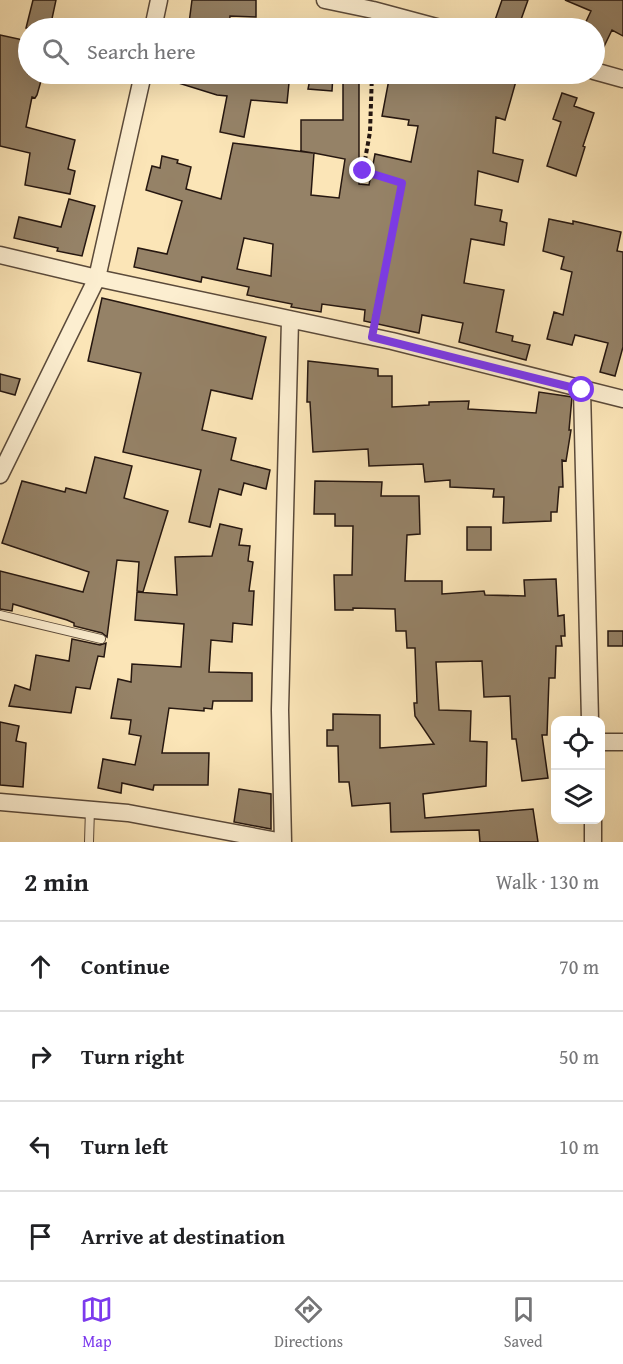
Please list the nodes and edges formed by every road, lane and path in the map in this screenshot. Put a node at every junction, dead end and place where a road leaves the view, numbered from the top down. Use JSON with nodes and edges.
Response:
{"nodes":[{"id":1,"x":159,"y":0,"type":"edge"},
{"id":2,"x":325,"y":0,"type":"edge"},
{"id":3,"x":155,"y":18,"type":"edge"},
{"id":4,"x":403,"y":18,"type":"edge"},
{"id":5,"x":605,"y":74,"type":"edge"},
{"id":6,"x":623,"y":79,"type":"edge"},
{"id":7,"x":141,"y":84,"type":"edge"},
{"id":8,"x":372,"y":84,"type":"edge"},
{"id":9,"x":0,"y":255,"type":"edge"},
{"id":10,"x":97,"y":278,"type":"junction"},
{"id":11,"x":290,"y":320,"type":"junction"},
{"id":12,"x":372,"y":337,"type":"junction"},
{"id":13,"x":582,"y":390,"type":"junction"},
{"id":14,"x":623,"y":399,"type":"edge"},
{"id":15,"x":2,"y":466,"type":"edge"},
{"id":16,"x":0,"y":615,"type":"edge"},
{"id":17,"x":101,"y":639,"type":"dead end"},
{"id":18,"x":590,"y":716,"type":"edge"},
{"id":19,"x":605,"y":742,"type":"edge"},
{"id":20,"x":623,"y":742,"type":"edge"},
{"id":21,"x":0,"y":802,"type":"edge"},
{"id":22,"x":90,"y":809,"type":"junction"},
{"id":23,"x":593,"y":824,"type":"edge"},
{"id":24,"x":89,"y":842,"type":"edge"},
{"id":25,"x":283,"y":842,"type":"edge"},
{"id":26,"x":593,"y":842,"type":"edge"}],
"edges":[{"from":1,"to":3,"type":"street"},
{"from":2,"to":4,"type":"street"},
{"from":5,"to":6,"type":"street"},
{"from":7,"to":10,"type":"street"},
{"from":8,"to":12,"type":"path"},
{"from":9,"to":10,"type":"street"},
{"from":10,"to":11,"type":"street"},
{"from":10,"to":15,"type":"street"},
{"from":11,"to":12,"type":"street"},
{"from":11,"to":25,"type":"street"},
{"from":12,"to":13,"type":"street"},
{"from":13,"to":14,"type":"street"},
{"from":13,"to":18,"type":"street"},
{"from":16,"to":17,"type":"lane"},
{"from":19,"to":20,"type":"street"},
{"from":21,"to":22,"type":"street"},
{"from":22,"to":24,"type":"lane"},
{"from":22,"to":25,"type":"street"},
{"from":23,"to":26,"type":"street"}]}
